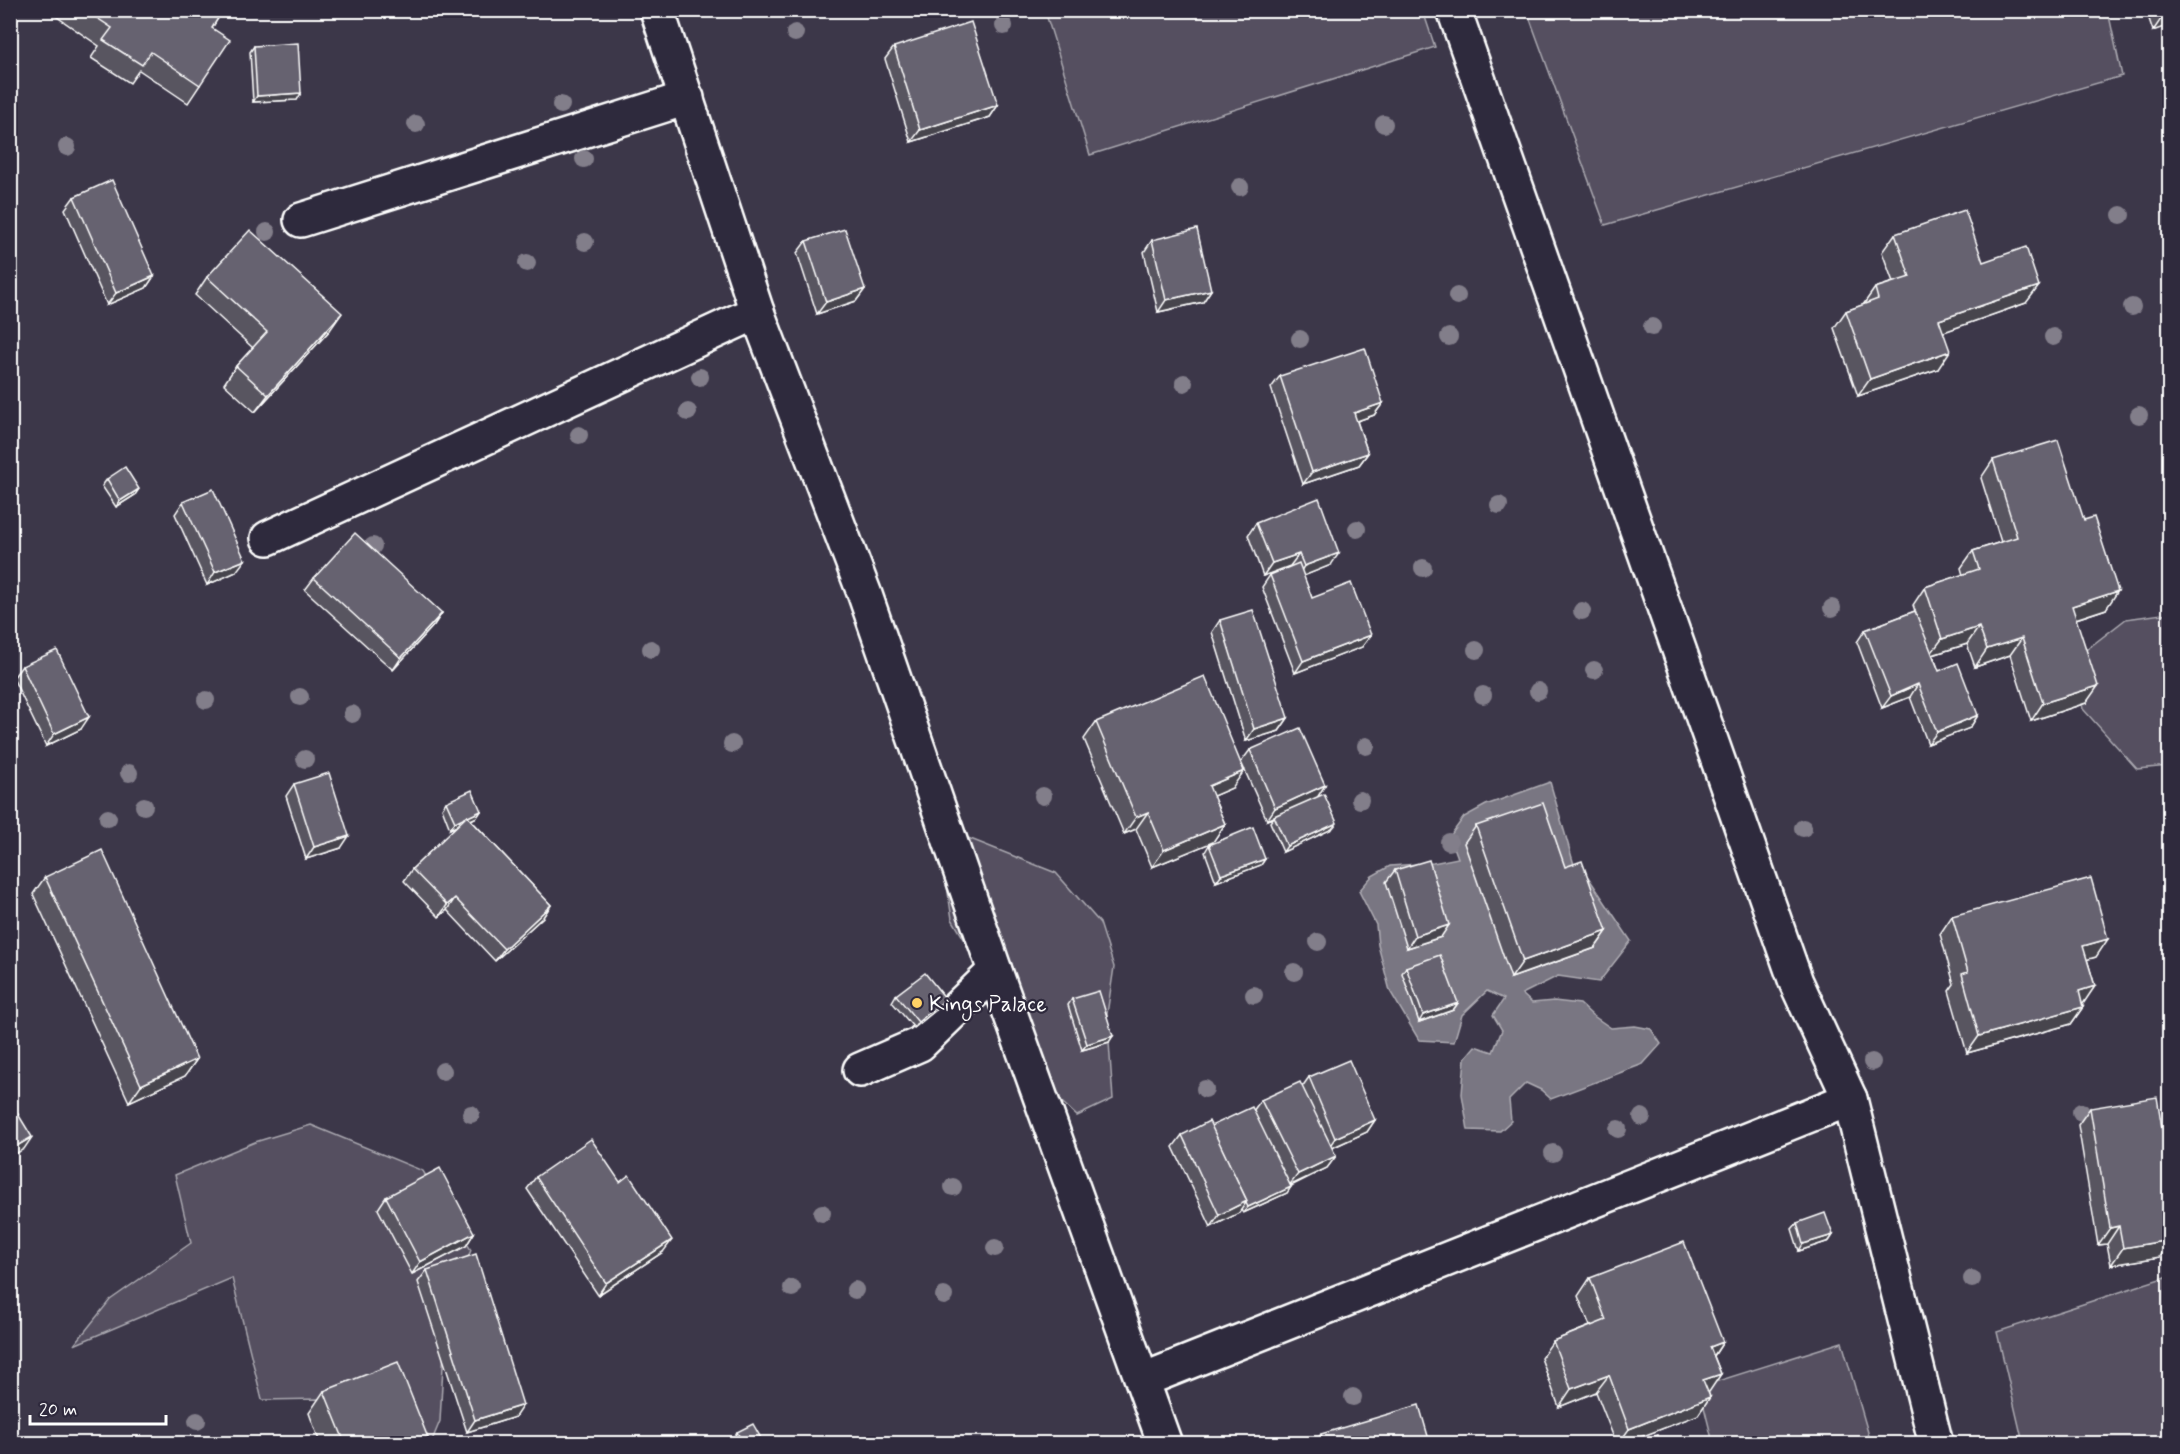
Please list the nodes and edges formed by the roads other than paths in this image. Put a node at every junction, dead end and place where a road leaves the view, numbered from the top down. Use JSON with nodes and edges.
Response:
{"nodes":[{"id":1,"x":657,"y":10,"type":"edge"},
{"id":2,"x":1454,"y":10,"type":"edge"},
{"id":3,"x":687,"y":98,"type":"junction"},
{"id":4,"x":301,"y":220,"type":"dead end"},
{"id":5,"x":757,"y":312,"type":"junction"},
{"id":6,"x":268,"y":538,"type":"dead end"},
{"id":7,"x":995,"y":971,"type":"junction"},
{"id":8,"x":860,"y":1070,"type":"dead end"},
{"id":9,"x":1850,"y":1099,"type":"junction"},
{"id":10,"x":1143,"y":1380,"type":"junction"},
{"id":11,"x":1165,"y":1443,"type":"edge"},
{"id":12,"x":1936,"y":1443,"type":"edge"}],
"edges":[{"from":1,"to":3,"type":"street"},
{"from":2,"to":9,"type":"street"},
{"from":3,"to":4,"type":"street"},
{"from":3,"to":5,"type":"street"},
{"from":5,"to":6,"type":"street"},
{"from":5,"to":7,"type":"street"},
{"from":7,"to":8,"type":"street"},
{"from":7,"to":10,"type":"street"},
{"from":9,"to":10,"type":"street"},
{"from":9,"to":12,"type":"street"},
{"from":10,"to":11,"type":"street"}]}
